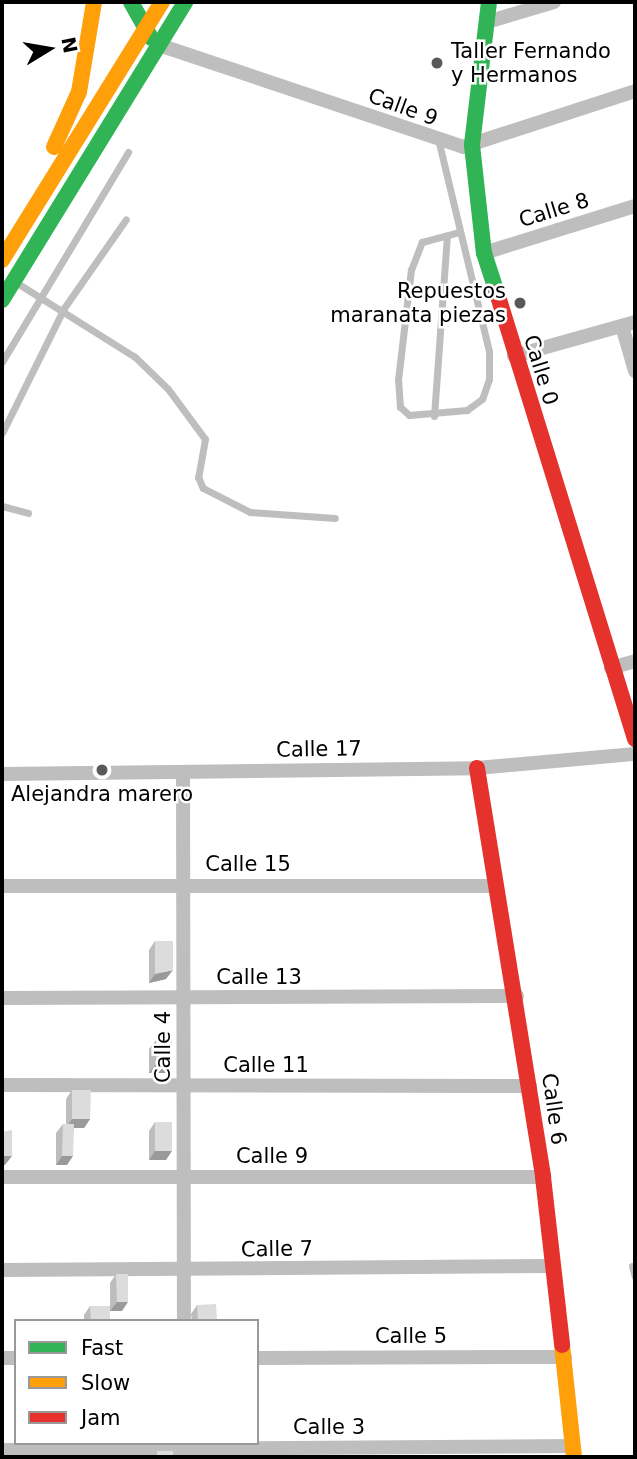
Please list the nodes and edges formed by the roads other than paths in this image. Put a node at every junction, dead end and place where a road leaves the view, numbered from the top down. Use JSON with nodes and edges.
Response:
{"nodes":[{"id":1,"x":94,"y":2,"type":"edge"},
{"id":2,"x":131,"y":2,"type":"edge"},
{"id":3,"x":162,"y":2,"type":"edge"},
{"id":4,"x":185,"y":2,"type":"edge"},
{"id":5,"x":489,"y":2,"type":"edge"},
{"id":6,"x":554,"y":2,"type":"edge"},
{"id":7,"x":147,"y":15,"type":"edge"},
{"id":8,"x":487,"y":22,"type":"junction"},
{"id":9,"x":162,"y":39,"type":"junction"},
{"id":10,"x":635,"y":91,"type":"edge"},
{"id":11,"x":439,"y":143,"type":"junction"},
{"id":12,"x":472,"y":145,"type":"junction"},
{"id":13,"x":128,"y":152,"type":"dead end"},
{"id":14,"x":635,"y":206,"type":"edge"},
{"id":15,"x":126,"y":219,"type":"dead end"},
{"id":16,"x":460,"y":232,"type":"junction"},
{"id":17,"x":2,"y":234,"type":"edge"},
{"id":18,"x":447,"y":235,"type":"junction"},
{"id":19,"x":484,"y":253,"type":"junction"},
{"id":20,"x":2,"y":260,"type":"edge"},
{"id":21,"x":13,"y":281,"type":"junction"},
{"id":22,"x":40,"y":296,"type":"junction"},
{"id":23,"x":2,"y":300,"type":"edge"},
{"id":24,"x":64,"y":308,"type":"junction"},
{"id":25,"x":628,"y":324,"type":"edge"},
{"id":26,"x":514,"y":356,"type":"junction"},
{"id":27,"x":2,"y":362,"type":"edge"},
{"id":28,"x":635,"y":371,"type":"edge"},
{"id":29,"x":435,"y":416,"type":"junction"},
{"id":30,"x":2,"y":433,"type":"edge"},
{"id":31,"x":2,"y":506,"type":"edge"},
{"id":32,"x":28,"y":513,"type":"dead end"},
{"id":33,"x":335,"y":518,"type":"dead end"},
{"id":34,"x":635,"y":661,"type":"edge"},
{"id":35,"x":611,"y":668,"type":"junction"},
{"id":36,"x":635,"y":739,"type":"edge"},
{"id":37,"x":635,"y":754,"type":"edge"},
{"id":38,"x":477,"y":768,"type":"junction"},
{"id":39,"x":183,"y":772,"type":"junction"},
{"id":40,"x":2,"y":774,"type":"edge"},
{"id":41,"x":184,"y":884,"type":"junction"},
{"id":42,"x":2,"y":886,"type":"edge"},
{"id":43,"x":494,"y":886,"type":"junction"},
{"id":44,"x":517,"y":996,"type":"junction"},
{"id":45,"x":2,"y":998,"type":"edge"},
{"id":46,"x":184,"y":998,"type":"junction"},
{"id":47,"x":2,"y":1086,"type":"edge"},
{"id":48,"x":184,"y":1086,"type":"junction"},
{"id":49,"x":530,"y":1086,"type":"junction"},
{"id":50,"x":2,"y":1177,"type":"edge"},
{"id":51,"x":185,"y":1177,"type":"junction"},
{"id":52,"x":543,"y":1177,"type":"junction"},
{"id":53,"x":554,"y":1266,"type":"junction"},
{"id":54,"x":632,"y":1266,"type":"dead end"},
{"id":55,"x":2,"y":1270,"type":"edge"},
{"id":56,"x":185,"y":1271,"type":"junction"},
{"id":57,"x":635,"y":1277,"type":"edge"},
{"id":58,"x":184,"y":1319,"type":"edge"},
{"id":59,"x":565,"y":1357,"type":"junction"},
{"id":60,"x":259,"y":1358,"type":"edge"},
{"id":61,"x":2,"y":1450,"type":"edge"},
{"id":62,"x":183,"y":1450,"type":"edge"},
{"id":63,"x":573,"y":1451,"type":"edge"}],
"edges":[{"from":1,"to":17,"type":"main road"},
{"from":2,"to":7,"type":"main road"},
{"from":3,"to":7,"type":"main road"},
{"from":4,"to":9,"type":"main road"},
{"from":5,"to":8,"type":"main road","name":"Calle 0"},
{"from":6,"to":8,"type":"street"},
{"from":7,"to":9,"type":"main road"},
{"from":7,"to":20,"type":"main road"},
{"from":8,"to":12,"type":"main road","name":"Calle 0"},
{"from":9,"to":11,"type":"street","name":"Calle 9"},
{"from":9,"to":21,"type":"main road"},
{"from":10,"to":12,"type":"street","name":"Calle 9"},
{"from":11,"to":12,"type":"street","name":"Calle 9"},
{"from":11,"to":16,"type":"lane"},
{"from":12,"to":19,"type":"main road","name":"Calle 0"},
{"from":13,"to":22,"type":"lane"},
{"from":14,"to":19,"type":"street","name":"Calle 8"},
{"from":15,"to":24,"type":"lane"},
{"from":16,"to":18,"type":"lane"},
{"from":16,"to":29,"type":"lane"},
{"from":18,"to":29,"type":"lane"},
{"from":18,"to":29,"type":"lane"},
{"from":19,"to":26,"type":"main road","name":"Calle 0"},
{"from":21,"to":22,"type":"lane"},
{"from":21,"to":23,"type":"main road"},
{"from":22,"to":24,"type":"lane"},
{"from":22,"to":27,"type":"lane"},
{"from":24,"to":30,"type":"lane"},
{"from":24,"to":33,"type":"lane"},
{"from":25,"to":26,"type":"street"},
{"from":25,"to":28,"type":"street"},
{"from":26,"to":35,"type":"main road","name":"Calle 0"},
{"from":31,"to":32,"type":"lane"},
{"from":34,"to":35,"type":"street"},
{"from":35,"to":36,"type":"main road","name":"Calle 0"},
{"from":37,"to":38,"type":"street","name":"Calle 17"},
{"from":38,"to":39,"type":"street","name":"Calle 17"},
{"from":38,"to":43,"type":"main road","name":"Calle 6"},
{"from":39,"to":40,"type":"street","name":"Calle 17"},
{"from":39,"to":41,"type":"street","name":"Calle 4"},
{"from":41,"to":42,"type":"street","name":"Calle 15"},
{"from":41,"to":43,"type":"street","name":"Calle 15"},
{"from":41,"to":46,"type":"street","name":"Calle 4"},
{"from":43,"to":44,"type":"main road","name":"Calle 6"},
{"from":44,"to":46,"type":"street","name":"Calle 13"},
{"from":44,"to":49,"type":"main road","name":"Calle 6"},
{"from":45,"to":46,"type":"street","name":"Calle 13"},
{"from":46,"to":48,"type":"street","name":"Calle 4"},
{"from":47,"to":48,"type":"street","name":"Calle 11"},
{"from":48,"to":49,"type":"street","name":"Calle 11"},
{"from":48,"to":51,"type":"street","name":"Calle 4"},
{"from":49,"to":52,"type":"main road","name":"Calle 6"},
{"from":50,"to":51,"type":"street","name":"Calle 9"},
{"from":51,"to":52,"type":"street","name":"Calle 9"},
{"from":51,"to":56,"type":"street","name":"Calle 4"},
{"from":52,"to":53,"type":"main road","name":"Calle 6"},
{"from":53,"to":56,"type":"street","name":"Calle 7"},
{"from":53,"to":59,"type":"main road","name":"Calle 6"},
{"from":54,"to":57,"type":"lane"},
{"from":55,"to":56,"type":"street","name":"Calle 7"},
{"from":56,"to":58,"type":"street","name":"Calle 4"},
{"from":59,"to":60,"type":"street","name":"Calle 5"},
{"from":59,"to":63,"type":"main road","name":"Calle 6"},
{"from":61,"to":62,"type":"street","name":"Calle 3"},
{"from":62,"to":63,"type":"street","name":"Calle 3"}]}
